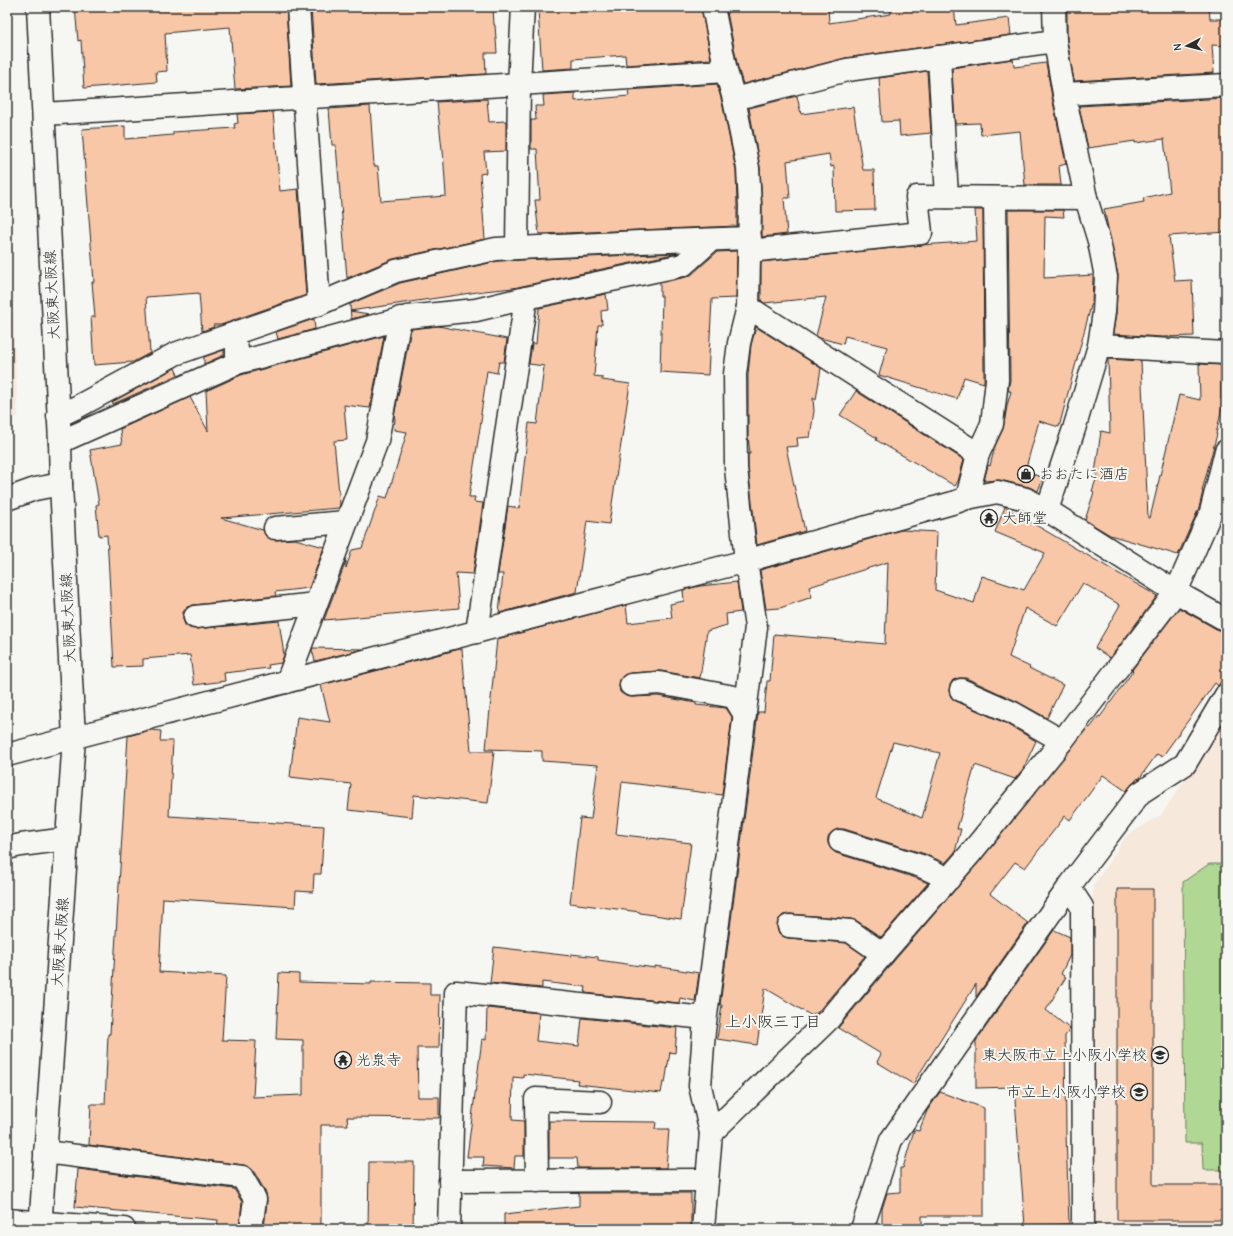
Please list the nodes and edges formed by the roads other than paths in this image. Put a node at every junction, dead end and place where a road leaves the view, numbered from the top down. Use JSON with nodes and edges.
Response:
{"nodes":[{"id":1,"x":38,"y":7,"type":"edge"},
{"id":2,"x":298,"y":7,"type":"edge"},
{"id":3,"x":523,"y":7,"type":"edge"},
{"id":4,"x":713,"y":7,"type":"edge"},
{"id":5,"x":1054,"y":7,"type":"edge"},
{"id":6,"x":1055,"y":40,"type":"junction"},
{"id":7,"x":939,"y":58,"type":"junction"},
{"id":8,"x":726,"y":71,"type":"junction"},
{"id":9,"x":518,"y":85,"type":"junction"},
{"id":10,"x":1226,"y":85,"type":"edge"},
{"id":11,"x":1064,"y":94,"type":"junction"},
{"id":12,"x":304,"y":98,"type":"junction"},
{"id":13,"x":734,"y":99,"type":"junction"},
{"id":14,"x":44,"y":114,"type":"junction"},
{"id":15,"x":947,"y":197,"type":"junction"},
{"id":16,"x":995,"y":198,"type":"junction"},
{"id":17,"x":1086,"y":198,"type":"junction"},
{"id":18,"x":711,"y":240,"type":"junction"},
{"id":19,"x":750,"y":245,"type":"junction"},
{"id":20,"x":517,"y":248,"type":"junction"},
{"id":21,"x":526,"y":298,"type":"junction"},
{"id":22,"x":319,"y":304,"type":"junction"},
{"id":23,"x":748,"y":307,"type":"junction"},
{"id":24,"x":400,"y":318,"type":"junction"},
{"id":25,"x":237,"y":332,"type":"junction"},
{"id":26,"x":1099,"y":346,"type":"junction"},
{"id":27,"x":1226,"y":353,"type":"edge"},
{"id":28,"x":237,"y":363,"type":"junction"},
{"id":29,"x":58,"y":416,"type":"junction"},
{"id":30,"x":60,"y":442,"type":"junction"},
{"id":31,"x":1226,"y":451,"type":"edge"},
{"id":32,"x":978,"y":454,"type":"junction"},
{"id":33,"x":60,"y":484,"type":"junction"},
{"id":34,"x":967,"y":498,"type":"junction"},
{"id":35,"x":7,"y":499,"type":"edge"},
{"id":36,"x":1047,"y":510,"type":"junction"},
{"id":37,"x":346,"y":522,"type":"junction"},
{"id":38,"x":275,"y":528,"type":"dead end"},
{"id":39,"x":746,"y":561,"type":"junction"},
{"id":40,"x":1176,"y":592,"type":"junction"},
{"id":41,"x":316,"y":604,"type":"junction"},
{"id":42,"x":195,"y":617,"type":"dead end"},
{"id":43,"x":1226,"y":620,"type":"edge"},
{"id":44,"x":477,"y":632,"type":"junction"},
{"id":45,"x":287,"y":682,"type":"junction"},
{"id":46,"x":632,"y":685,"type":"dead end"},
{"id":47,"x":961,"y":690,"type":"dead end"},
{"id":48,"x":1226,"y":695,"type":"edge"},
{"id":49,"x":745,"y":715,"type":"junction"},
{"id":50,"x":74,"y":738,"type":"junction"},
{"id":51,"x":1062,"y":741,"type":"junction"},
{"id":52,"x":7,"y":755,"type":"edge"},
{"id":53,"x":67,"y":839,"type":"junction"},
{"id":54,"x":840,"y":841,"type":"dead end"},
{"id":55,"x":7,"y":848,"type":"edge"},
{"id":56,"x":949,"y":878,"type":"junction"},
{"id":57,"x":1069,"y":887,"type":"junction"},
{"id":58,"x":788,"y":926,"type":"dead end"},
{"id":59,"x":883,"y":954,"type":"junction"},
{"id":60,"x":705,"y":1018,"type":"junction"},
{"id":61,"x":600,"y":1102,"type":"dead end"},
{"id":62,"x":711,"y":1133,"type":"junction"},
{"id":63,"x":45,"y":1152,"type":"junction"},
{"id":64,"x":707,"y":1180,"type":"junction"},
{"id":65,"x":450,"y":1181,"type":"junction"},
{"id":66,"x":537,"y":1181,"type":"junction"},
{"id":67,"x":7,"y":1220,"type":"edge"},
{"id":68,"x":40,"y":1226,"type":"edge"},
{"id":69,"x":124,"y":1229,"type":"edge"},
{"id":70,"x":252,"y":1229,"type":"edge"},
{"id":71,"x":448,"y":1229,"type":"edge"},
{"id":72,"x":703,"y":1229,"type":"edge"},
{"id":73,"x":862,"y":1229,"type":"edge"},
{"id":74,"x":1083,"y":1229,"type":"edge"}],
"edges":[{"from":1,"to":14,"type":"street","name":"大阪東大阪線"},
{"from":2,"to":12,"type":"street"},
{"from":3,"to":9,"type":"street"},
{"from":4,"to":8,"type":"street"},
{"from":5,"to":6,"type":"street"},
{"from":6,"to":7,"type":"street"},
{"from":6,"to":11,"type":"street"},
{"from":7,"to":13,"type":"street"},
{"from":7,"to":15,"type":"street"},
{"from":8,"to":9,"type":"street"},
{"from":8,"to":13,"type":"street"},
{"from":9,"to":12,"type":"street"},
{"from":9,"to":20,"type":"street"},
{"from":10,"to":11,"type":"street"},
{"from":11,"to":17,"type":"street"},
{"from":12,"to":14,"type":"street"},
{"from":12,"to":22,"type":"street"},
{"from":13,"to":19,"type":"street"},
{"from":14,"to":29,"type":"street","name":"大阪東大阪線"},
{"from":15,"to":16,"type":"street"},
{"from":15,"to":19,"type":"street"},
{"from":16,"to":17,"type":"street"},
{"from":16,"to":32,"type":"street"},
{"from":17,"to":26,"type":"street"},
{"from":18,"to":19,"type":"street"},
{"from":18,"to":20,"type":"street"},
{"from":18,"to":21,"type":"street"},
{"from":19,"to":23,"type":"street"},
{"from":20,"to":22,"type":"street"},
{"from":21,"to":24,"type":"street"},
{"from":21,"to":44,"type":"street"},
{"from":22,"to":25,"type":"street"},
{"from":23,"to":32,"type":"street"},
{"from":23,"to":39,"type":"street"},
{"from":24,"to":28,"type":"street"},
{"from":24,"to":37,"type":"street"},
{"from":25,"to":28,"type":"street"},
{"from":25,"to":29,"type":"street"},
{"from":26,"to":27,"type":"street"},
{"from":26,"to":36,"type":"street"},
{"from":28,"to":30,"type":"street"},
{"from":29,"to":30,"type":"street","name":"大阪東大阪線"},
{"from":30,"to":33,"type":"street","name":"大阪東大阪線"},
{"from":31,"to":40,"type":"street"},
{"from":32,"to":34,"type":"street"},
{"from":33,"to":35,"type":"street"},
{"from":33,"to":50,"type":"street","name":"大阪東大阪線"},
{"from":34,"to":36,"type":"street"},
{"from":34,"to":39,"type":"street"},
{"from":36,"to":40,"type":"street"},
{"from":37,"to":38,"type":"street"},
{"from":37,"to":41,"type":"street"},
{"from":39,"to":44,"type":"street"},
{"from":39,"to":49,"type":"street"},
{"from":40,"to":43,"type":"street"},
{"from":40,"to":51,"type":"street"},
{"from":41,"to":42,"type":"street"},
{"from":41,"to":45,"type":"street"},
{"from":44,"to":45,"type":"street"},
{"from":45,"to":50,"type":"street"},
{"from":46,"to":49,"type":"street"},
{"from":47,"to":51,"type":"street"},
{"from":48,"to":57,"type":"street"},
{"from":49,"to":60,"type":"street"},
{"from":50,"to":52,"type":"street"},
{"from":50,"to":53,"type":"street","name":"大阪東大阪線"},
{"from":51,"to":56,"type":"street"},
{"from":53,"to":55,"type":"street"},
{"from":53,"to":63,"type":"street","name":"大阪東大阪線"},
{"from":54,"to":56,"type":"street"},
{"from":56,"to":59,"type":"street"},
{"from":57,"to":73,"type":"street"},
{"from":57,"to":74,"type":"street"},
{"from":58,"to":59,"type":"street"},
{"from":59,"to":62,"type":"street"},
{"from":60,"to":62,"type":"street"},
{"from":60,"to":65,"type":"street"},
{"from":61,"to":66,"type":"street"},
{"from":62,"to":64,"type":"street"},
{"from":63,"to":68,"type":"street","name":"大阪東大阪線"},
{"from":63,"to":70,"type":"street"},
{"from":64,"to":66,"type":"street"},
{"from":64,"to":72,"type":"street"},
{"from":65,"to":66,"type":"street"},
{"from":65,"to":71,"type":"street"},
{"from":67,"to":68,"type":"street"},
{"from":68,"to":69,"type":"street"}]}
